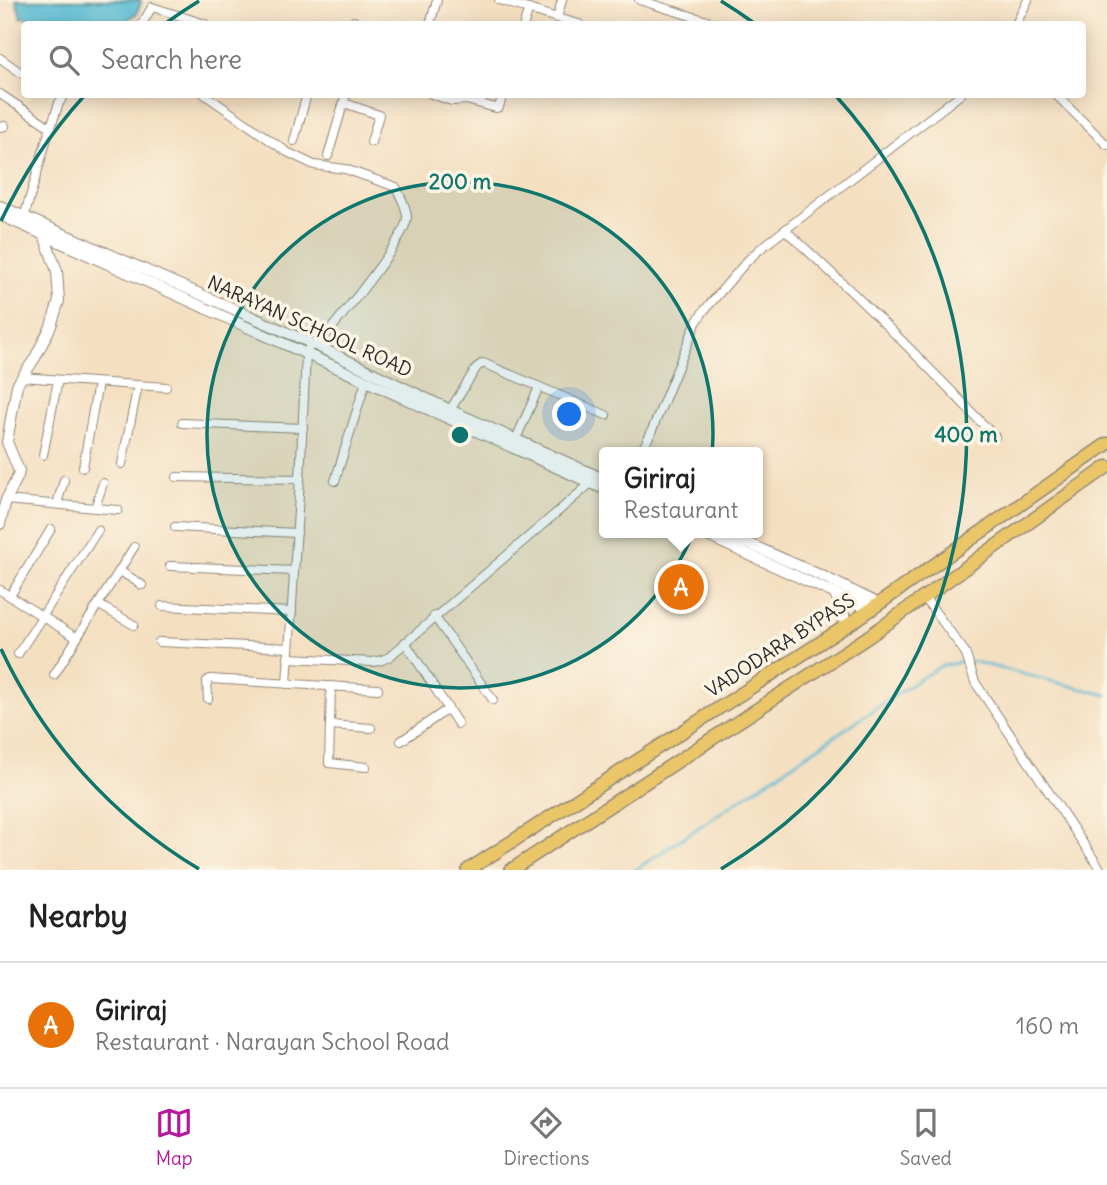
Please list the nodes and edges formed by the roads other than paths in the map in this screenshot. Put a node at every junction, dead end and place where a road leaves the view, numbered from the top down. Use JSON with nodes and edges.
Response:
{"nodes":[{"id":1,"x":437,"y":0,"type":"edge"},
{"id":2,"x":499,"y":0,"type":"edge"},
{"id":3,"x":562,"y":0,"type":"edge"},
{"id":4,"x":639,"y":0,"type":"edge"},
{"id":5,"x":1028,"y":0,"type":"edge"},
{"id":6,"x":510,"y":2,"type":"edge"},
{"id":7,"x":153,"y":4,"type":"edge"},
{"id":8,"x":529,"y":9,"type":"junction"},
{"id":9,"x":557,"y":18,"type":"junction"},
{"id":10,"x":144,"y":21,"type":"edge"},
{"id":11,"x":197,"y":21,"type":"edge"},
{"id":12,"x":431,"y":21,"type":"edge"},
{"id":13,"x":525,"y":21,"type":"edge"},
{"id":14,"x":568,"y":21,"type":"edge"},
{"id":15,"x":707,"y":21,"type":"edge"},
{"id":16,"x":1018,"y":21,"type":"edge"},
{"id":17,"x":0,"y":58,"type":"edge"},
{"id":18,"x":21,"y":73,"type":"edge"},
{"id":19,"x":0,"y":94,"type":"edge"},
{"id":20,"x":59,"y":98,"type":"edge"},
{"id":21,"x":210,"y":98,"type":"edge"},
{"id":22,"x":306,"y":98,"type":"edge"},
{"id":23,"x":443,"y":98,"type":"edge"},
{"id":24,"x":502,"y":98,"type":"edge"},
{"id":25,"x":956,"y":98,"type":"edge"},
{"id":26,"x":1059,"y":98,"type":"edge"},
{"id":27,"x":345,"y":99,"type":"edge"},
{"id":28,"x":50,"y":127,"type":"junction"},
{"id":29,"x":294,"y":141,"type":"dead end"},
{"id":30,"x":371,"y":142,"type":"dead end"},
{"id":31,"x":1107,"y":145,"type":"edge"},
{"id":32,"x":328,"y":156,"type":"dead end"},
{"id":33,"x":0,"y":206,"type":"edge"},
{"id":34,"x":0,"y":215,"type":"edge"},
{"id":35,"x":23,"y":221,"type":"junction"},
{"id":36,"x":785,"y":230,"type":"junction"},
{"id":37,"x":44,"y":234,"type":"junction"},
{"id":38,"x":314,"y":344,"type":"junction"},
{"id":39,"x":306,"y":354,"type":"junction"},
{"id":40,"x":21,"y":377,"type":"junction"},
{"id":41,"x":58,"y":380,"type":"junction"},
{"id":42,"x":366,"y":381,"type":"junction"},
{"id":43,"x":98,"y":383,"type":"junction"},
{"id":44,"x":138,"y":385,"type":"junction"},
{"id":45,"x":166,"y":387,"type":"dead end"},
{"id":46,"x":540,"y":387,"type":"junction"},
{"id":47,"x":450,"y":410,"type":"junction"},
{"id":48,"x":606,"y":415,"type":"dead end"},
{"id":49,"x":182,"y":423,"type":"dead end"},
{"id":50,"x":303,"y":428,"type":"junction"},
{"id":51,"x":995,"y":437,"type":"dead end"},
{"id":52,"x":516,"y":439,"type":"junction"},
{"id":53,"x":1107,"y":443,"type":"edge"},
{"id":54,"x":644,"y":447,"type":"edge"},
{"id":55,"x":43,"y":455,"type":"dead end"},
{"id":56,"x":122,"y":464,"type":"dead end"},
{"id":57,"x":83,"y":467,"type":"dead end"},
{"id":58,"x":1107,"y":467,"type":"edge"},
{"id":59,"x":177,"y":477,"type":"dead end"},
{"id":60,"x":599,"y":477,"type":"edge"},
{"id":61,"x":300,"y":479,"type":"junction"},
{"id":62,"x":64,"y":480,"type":"dead end"},
{"id":63,"x":335,"y":481,"type":"dead end"},
{"id":64,"x":103,"y":483,"type":"dead end"},
{"id":65,"x":591,"y":483,"type":"junction"},
{"id":66,"x":599,"y":487,"type":"edge"},
{"id":67,"x":6,"y":500,"type":"junction"},
{"id":68,"x":57,"y":504,"type":"junction"},
{"id":69,"x":95,"y":508,"type":"junction"},
{"id":70,"x":118,"y":510,"type":"dead end"},
{"id":71,"x":0,"y":524,"type":"edge"},
{"id":72,"x":175,"y":527,"type":"dead end"},
{"id":73,"x":51,"y":529,"type":"dead end"},
{"id":74,"x":98,"y":530,"type":"dead end"},
{"id":75,"x":297,"y":533,"type":"junction"},
{"id":76,"x":712,"y":538,"type":"edge"},
{"id":77,"x":735,"y":538,"type":"edge"},
{"id":78,"x":134,"y":547,"type":"dead end"},
{"id":79,"x":170,"y":566,"type":"dead end"},
{"id":80,"x":120,"y":571,"type":"junction"},
{"id":81,"x":294,"y":571,"type":"junction"},
{"id":82,"x":142,"y":585,"type":"dead end"},
{"id":83,"x":0,"y":590,"type":"edge"},
{"id":84,"x":833,"y":592,"type":"junction"},
{"id":85,"x":10,"y":596,"type":"junction"},
{"id":86,"x":924,"y":597,"type":"junction"},
{"id":87,"x":99,"y":605,"type":"junction"},
{"id":88,"x":162,"y":606,"type":"dead end"},
{"id":89,"x":875,"y":607,"type":"junction"},
{"id":90,"x":292,"y":612,"type":"junction"},
{"id":91,"x":43,"y":615,"type":"junction"},
{"id":92,"x":434,"y":616,"type":"junction"},
{"id":93,"x":134,"y":625,"type":"dead end"},
{"id":94,"x":844,"y":627,"type":"junction"},
{"id":95,"x":77,"y":638,"type":"junction"},
{"id":96,"x":159,"y":642,"type":"dead end"},
{"id":97,"x":405,"y":642,"type":"junction"},
{"id":98,"x":289,"y":648,"type":"junction"},
{"id":99,"x":18,"y":654,"type":"dead end"},
{"id":100,"x":288,"y":658,"type":"junction"},
{"id":101,"x":54,"y":675,"type":"dead end"},
{"id":102,"x":287,"y":684,"type":"junction"},
{"id":103,"x":331,"y":687,"type":"junction"},
{"id":104,"x":377,"y":690,"type":"dead end"},
{"id":105,"x":208,"y":699,"type":"dead end"},
{"id":106,"x":493,"y":700,"type":"dead end"},
{"id":107,"x":448,"y":709,"type":"junction"},
{"id":108,"x":458,"y":724,"type":"dead end"},
{"id":109,"x":330,"y":725,"type":"junction"},
{"id":110,"x":371,"y":727,"type":"dead end"},
{"id":111,"x":401,"y":741,"type":"dead end"},
{"id":112,"x":366,"y":766,"type":"dead end"},
{"id":113,"x":468,"y":870,"type":"edge"},
{"id":114,"x":511,"y":870,"type":"edge"},
{"id":115,"x":1101,"y":870,"type":"edge"}],
"edges":[{"from":1,"to":12,"type":"street"},
{"from":2,"to":6,"type":"street"},
{"from":3,"to":9,"type":"street"},
{"from":4,"to":15,"type":"street"},
{"from":5,"to":16,"type":"street"},
{"from":6,"to":8,"type":"street"},
{"from":7,"to":10,"type":"street"},
{"from":7,"to":11,"type":"street"},
{"from":8,"to":9,"type":"street"},
{"from":8,"to":13,"type":"street"},
{"from":9,"to":14,"type":"street"},
{"from":17,"to":18,"type":"street"},
{"from":19,"to":28,"type":"street"},
{"from":20,"to":28,"type":"street"},
{"from":21,"to":38,"type":"street"},
{"from":22,"to":29,"type":"street"},
{"from":23,"to":24,"type":"street"},
{"from":25,"to":36,"type":"street"},
{"from":26,"to":31,"type":"street"},
{"from":27,"to":30,"type":"street"},
{"from":27,"to":32,"type":"street"},
{"from":28,"to":35,"type":"street"},
{"from":33,"to":35,"type":"street","name":"NARAYAN SCHOOL ROAD"},
{"from":34,"to":35,"type":"street"},
{"from":35,"to":37,"type":"street"},
{"from":35,"to":38,"type":"street","name":"NARAYAN SCHOOL ROAD"},
{"from":36,"to":51,"type":"street"},
{"from":36,"to":54,"type":"street"},
{"from":37,"to":39,"type":"street"},
{"from":37,"to":40,"type":"street"},
{"from":38,"to":39,"type":"street"},
{"from":38,"to":47,"type":"street","name":"NARAYAN SCHOOL ROAD"},
{"from":39,"to":42,"type":"street"},
{"from":39,"to":50,"type":"street"},
{"from":40,"to":41,"type":"street"},
{"from":40,"to":67,"type":"street"},
{"from":41,"to":43,"type":"street"},
{"from":41,"to":55,"type":"street"},
{"from":42,"to":63,"type":"street"},
{"from":42,"to":65,"type":"street"},
{"from":43,"to":44,"type":"street"},
{"from":43,"to":57,"type":"street"},
{"from":44,"to":45,"type":"street"},
{"from":44,"to":56,"type":"street"},
{"from":46,"to":47,"type":"street"},
{"from":46,"to":48,"type":"street"},
{"from":46,"to":52,"type":"street"},
{"from":47,"to":52,"type":"street","name":"NARAYAN SCHOOL ROAD"},
{"from":49,"to":50,"type":"street"},
{"from":50,"to":61,"type":"street"},
{"from":52,"to":60,"type":"street","name":"NARAYAN SCHOOL ROAD"},
{"from":53,"to":89,"type":"highway","name":"VADODARA BYPASS"},
{"from":58,"to":86,"type":"highway"},
{"from":59,"to":61,"type":"street"},
{"from":61,"to":75,"type":"street"},
{"from":62,"to":68,"type":"street"},
{"from":64,"to":69,"type":"street"},
{"from":65,"to":66,"type":"street"},
{"from":65,"to":92,"type":"street"},
{"from":67,"to":68,"type":"street"},
{"from":67,"to":71,"type":"street"},
{"from":68,"to":69,"type":"street"},
{"from":69,"to":70,"type":"street"},
{"from":72,"to":75,"type":"street"},
{"from":73,"to":85,"type":"street"},
{"from":74,"to":91,"type":"street"},
{"from":75,"to":81,"type":"street"},
{"from":76,"to":84,"type":"street"},
{"from":77,"to":89,"type":"street"},
{"from":78,"to":80,"type":"street"},
{"from":79,"to":81,"type":"street"},
{"from":80,"to":82,"type":"street"},
{"from":80,"to":87,"type":"street"},
{"from":81,"to":90,"type":"street"},
{"from":83,"to":85,"type":"street"},
{"from":84,"to":89,"type":"street"},
{"from":84,"to":94,"type":"street"},
{"from":85,"to":91,"type":"street"},
{"from":86,"to":114,"type":"highway"},
{"from":86,"to":115,"type":"street"},
{"from":87,"to":93,"type":"street"},
{"from":87,"to":95,"type":"street"},
{"from":88,"to":90,"type":"street"},
{"from":89,"to":94,"type":"highway","name":"VADODARA BYPASS"},
{"from":90,"to":98,"type":"street"},
{"from":91,"to":95,"type":"street"},
{"from":91,"to":99,"type":"street"},
{"from":92,"to":97,"type":"street"},
{"from":92,"to":106,"type":"street"},
{"from":94,"to":113,"type":"highway","name":"VADODARA BYPASS"},
{"from":95,"to":101,"type":"street"},
{"from":96,"to":98,"type":"street"},
{"from":97,"to":100,"type":"street"},
{"from":97,"to":107,"type":"street"},
{"from":98,"to":100,"type":"street"},
{"from":100,"to":102,"type":"street"},
{"from":102,"to":103,"type":"street"},
{"from":102,"to":105,"type":"street"},
{"from":103,"to":104,"type":"street"},
{"from":103,"to":109,"type":"street"},
{"from":107,"to":108,"type":"street"},
{"from":107,"to":111,"type":"street"},
{"from":109,"to":110,"type":"street"},
{"from":109,"to":112,"type":"street"}]}
